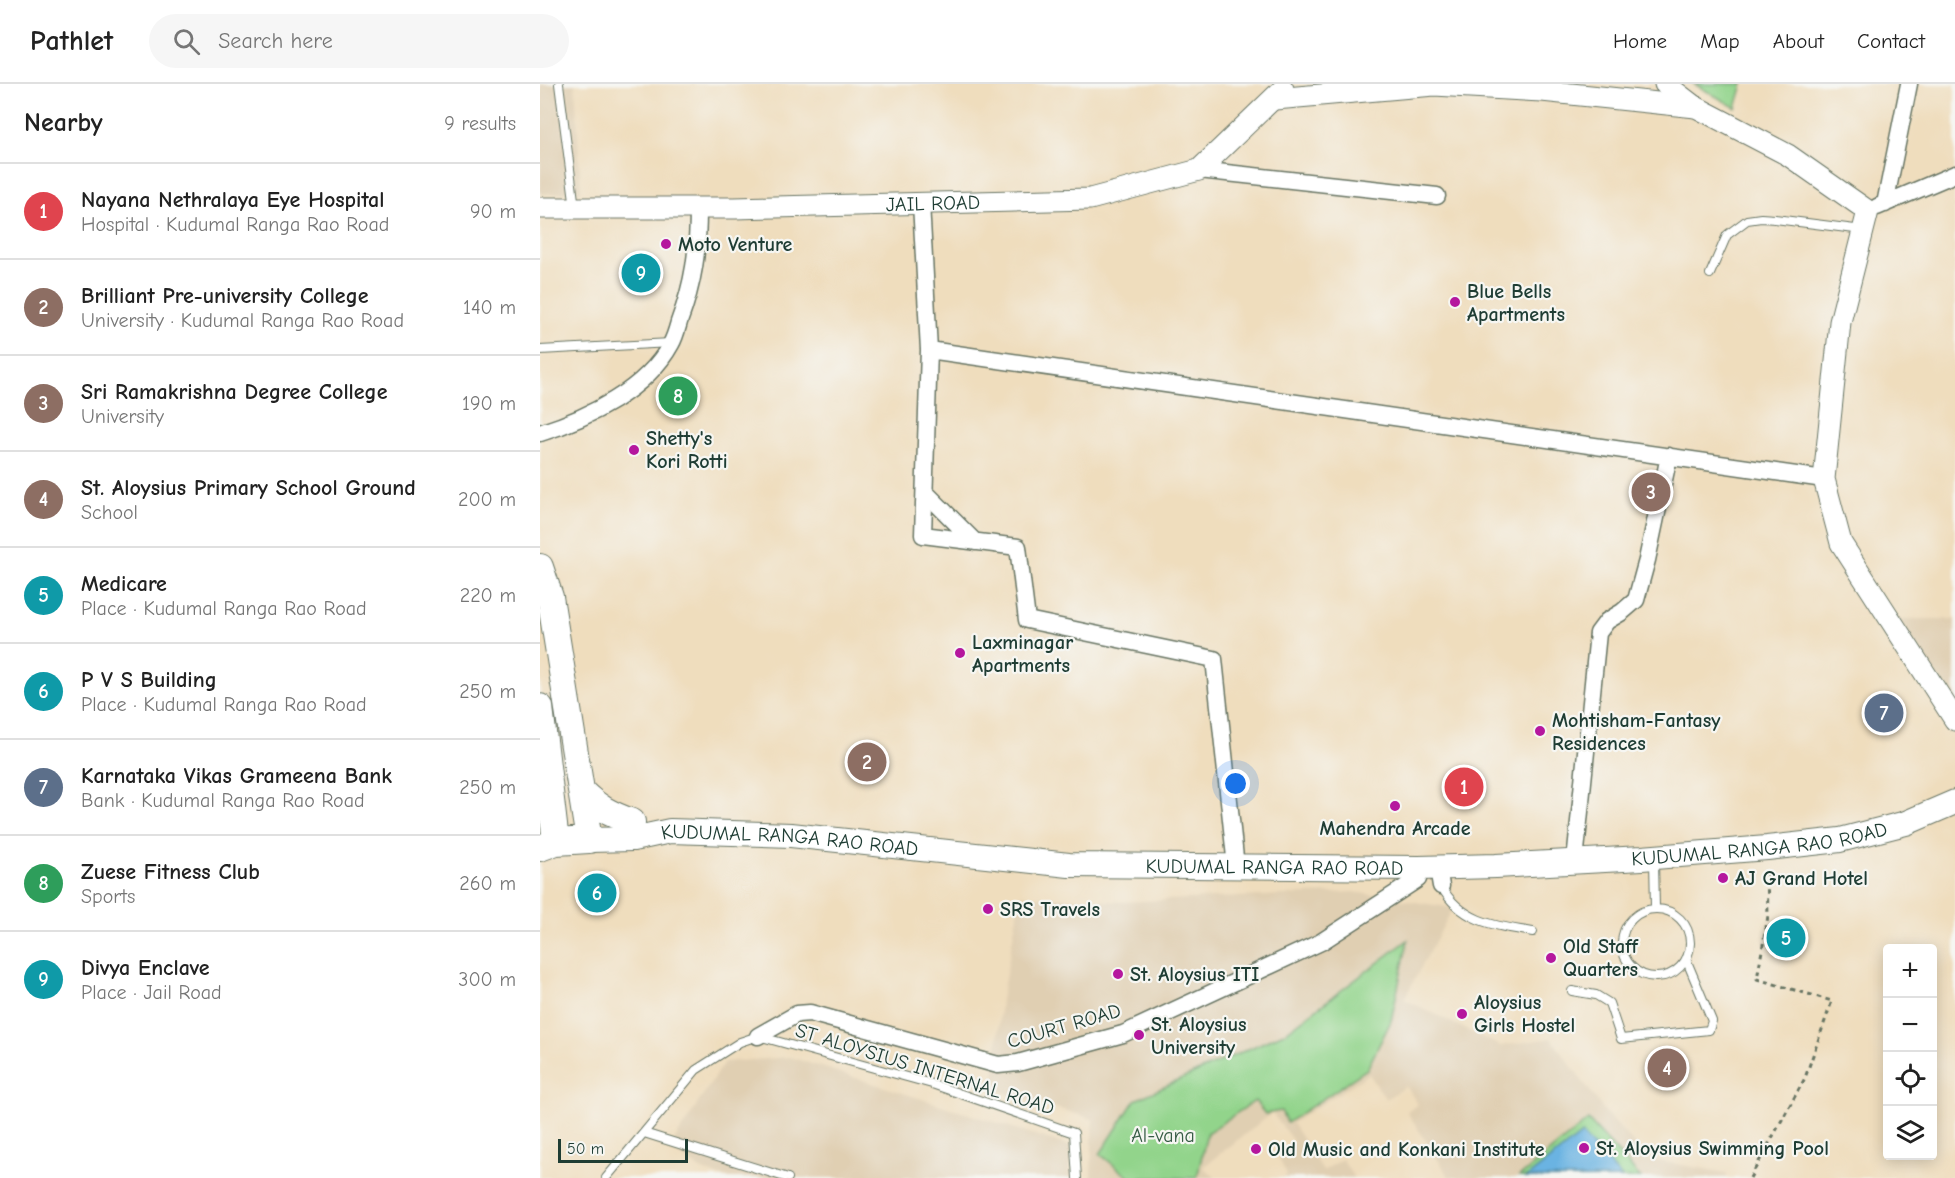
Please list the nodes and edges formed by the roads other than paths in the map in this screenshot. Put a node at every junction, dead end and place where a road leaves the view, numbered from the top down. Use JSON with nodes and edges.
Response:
{"nodes":[{"id":1,"x":559,"y":84,"type":"edge"},
{"id":2,"x":1332,"y":84,"type":"edge"},
{"id":3,"x":1665,"y":84,"type":"edge"},
{"id":4,"x":1909,"y":84,"type":"edge"},
{"id":5,"x":1281,"y":91,"type":"edge"},
{"id":6,"x":1354,"y":93,"type":"junction"},
{"id":7,"x":1696,"y":107,"type":"junction"},
{"id":8,"x":1199,"y":170,"type":"junction"},
{"id":9,"x":1955,"y":174,"type":"edge"},
{"id":10,"x":1437,"y":196,"type":"dead end"},
{"id":11,"x":921,"y":203,"type":"junction"},
{"id":12,"x":540,"y":208,"type":"edge"},
{"id":13,"x":575,"y":208,"type":"junction"},
{"id":14,"x":698,"y":209,"type":"junction"},
{"id":15,"x":1872,"y":215,"type":"junction"},
{"id":16,"x":1710,"y":274,"type":"dead end"},
{"id":17,"x":672,"y":343,"type":"junction"},
{"id":18,"x":540,"y":350,"type":"edge"},
{"id":19,"x":929,"y":350,"type":"junction"},
{"id":20,"x":540,"y":433,"type":"edge"},
{"id":21,"x":1669,"y":456,"type":"junction"},
{"id":22,"x":1824,"y":479,"type":"junction"},
{"id":23,"x":925,"y":492,"type":"junction"},
{"id":24,"x":975,"y":542,"type":"junction"},
{"id":25,"x":540,"y":567,"type":"edge"},
{"id":26,"x":540,"y":708,"type":"edge"},
{"id":27,"x":1955,"y":720,"type":"edge"},
{"id":28,"x":581,"y":791,"type":"junction"},
{"id":29,"x":1955,"y":802,"type":"edge"},
{"id":30,"x":547,"y":819,"type":"edge"},
{"id":31,"x":632,"y":822,"type":"junction"},
{"id":32,"x":588,"y":831,"type":"junction"},
{"id":33,"x":670,"y":831,"type":"junction"},
{"id":34,"x":1654,"y":856,"type":"junction"},
{"id":35,"x":1575,"y":861,"type":"junction"},
{"id":36,"x":1236,"y":867,"type":"junction"},
{"id":37,"x":1433,"y":874,"type":"junction"},
{"id":38,"x":1654,"y":908,"type":"junction"},
{"id":39,"x":1533,"y":932,"type":"dead end"},
{"id":40,"x":1686,"y":958,"type":"junction"},
{"id":41,"x":1572,"y":991,"type":"dead end"},
{"id":42,"x":758,"y":1036,"type":"junction"},
{"id":43,"x":644,"y":1133,"type":"junction"},
{"id":44,"x":606,"y":1178,"type":"edge"},
{"id":45,"x":788,"y":1178,"type":"edge"},
{"id":46,"x":1077,"y":1178,"type":"edge"}],
"edges":[{"from":1,"to":13,"type":"lane"},
{"from":2,"to":6,"type":"street"},
{"from":3,"to":7,"type":"street"},
{"from":4,"to":15,"type":"street"},
{"from":5,"to":6,"type":"street"},
{"from":5,"to":8,"type":"street","name":"JAIL ROAD"},
{"from":6,"to":7,"type":"street"},
{"from":7,"to":15,"type":"street"},
{"from":8,"to":10,"type":"street"},
{"from":8,"to":11,"type":"street","name":"JAIL ROAD"},
{"from":9,"to":15,"type":"street"},
{"from":11,"to":14,"type":"street","name":"JAIL ROAD"},
{"from":11,"to":19,"type":"street"},
{"from":12,"to":13,"type":"street","name":"JAIL ROAD"},
{"from":13,"to":14,"type":"street","name":"JAIL ROAD"},
{"from":14,"to":17,"type":"street"},
{"from":15,"to":16,"type":"lane"},
{"from":15,"to":22,"type":"street"},
{"from":17,"to":18,"type":"lane"},
{"from":17,"to":20,"type":"street"},
{"from":19,"to":21,"type":"street"},
{"from":19,"to":23,"type":"street"},
{"from":21,"to":22,"type":"street"},
{"from":21,"to":35,"type":"street"},
{"from":22,"to":27,"type":"street"},
{"from":23,"to":24,"type":"street"},
{"from":23,"to":24,"type":"street"},
{"from":24,"to":36,"type":"street"},
{"from":25,"to":28,"type":"main road"},
{"from":26,"to":30,"type":"main road"},
{"from":28,"to":31,"type":"main road"},
{"from":28,"to":32,"type":"main road"},
{"from":29,"to":34,"type":"main road","name":"KUDUMAL RANGA RAO ROAD"},
{"from":30,"to":32,"type":"main road"},
{"from":31,"to":32,"type":"main road"},
{"from":31,"to":33,"type":"main road"},
{"from":32,"to":33,"type":"main road","name":"KUDUMAL RANGA RAO ROAD"},
{"from":33,"to":36,"type":"main road","name":"KUDUMAL RANGA RAO ROAD"},
{"from":34,"to":35,"type":"main road","name":"KUDUMAL RANGA RAO ROAD"},
{"from":34,"to":38,"type":"lane"},
{"from":35,"to":37,"type":"main road","name":"KUDUMAL RANGA RAO ROAD"},
{"from":36,"to":37,"type":"main road","name":"KUDUMAL RANGA RAO ROAD"},
{"from":37,"to":39,"type":"lane"},
{"from":37,"to":42,"type":"street","name":"COURT ROAD"},
{"from":38,"to":40,"type":"lane"},
{"from":38,"to":40,"type":"lane"},
{"from":40,"to":41,"type":"lane"},
{"from":42,"to":43,"type":"lane"},
{"from":42,"to":46,"type":"lane","name":"ST ALOYSIUS INTERNAL ROAD"},
{"from":43,"to":44,"type":"lane"},
{"from":43,"to":45,"type":"lane"}]}
